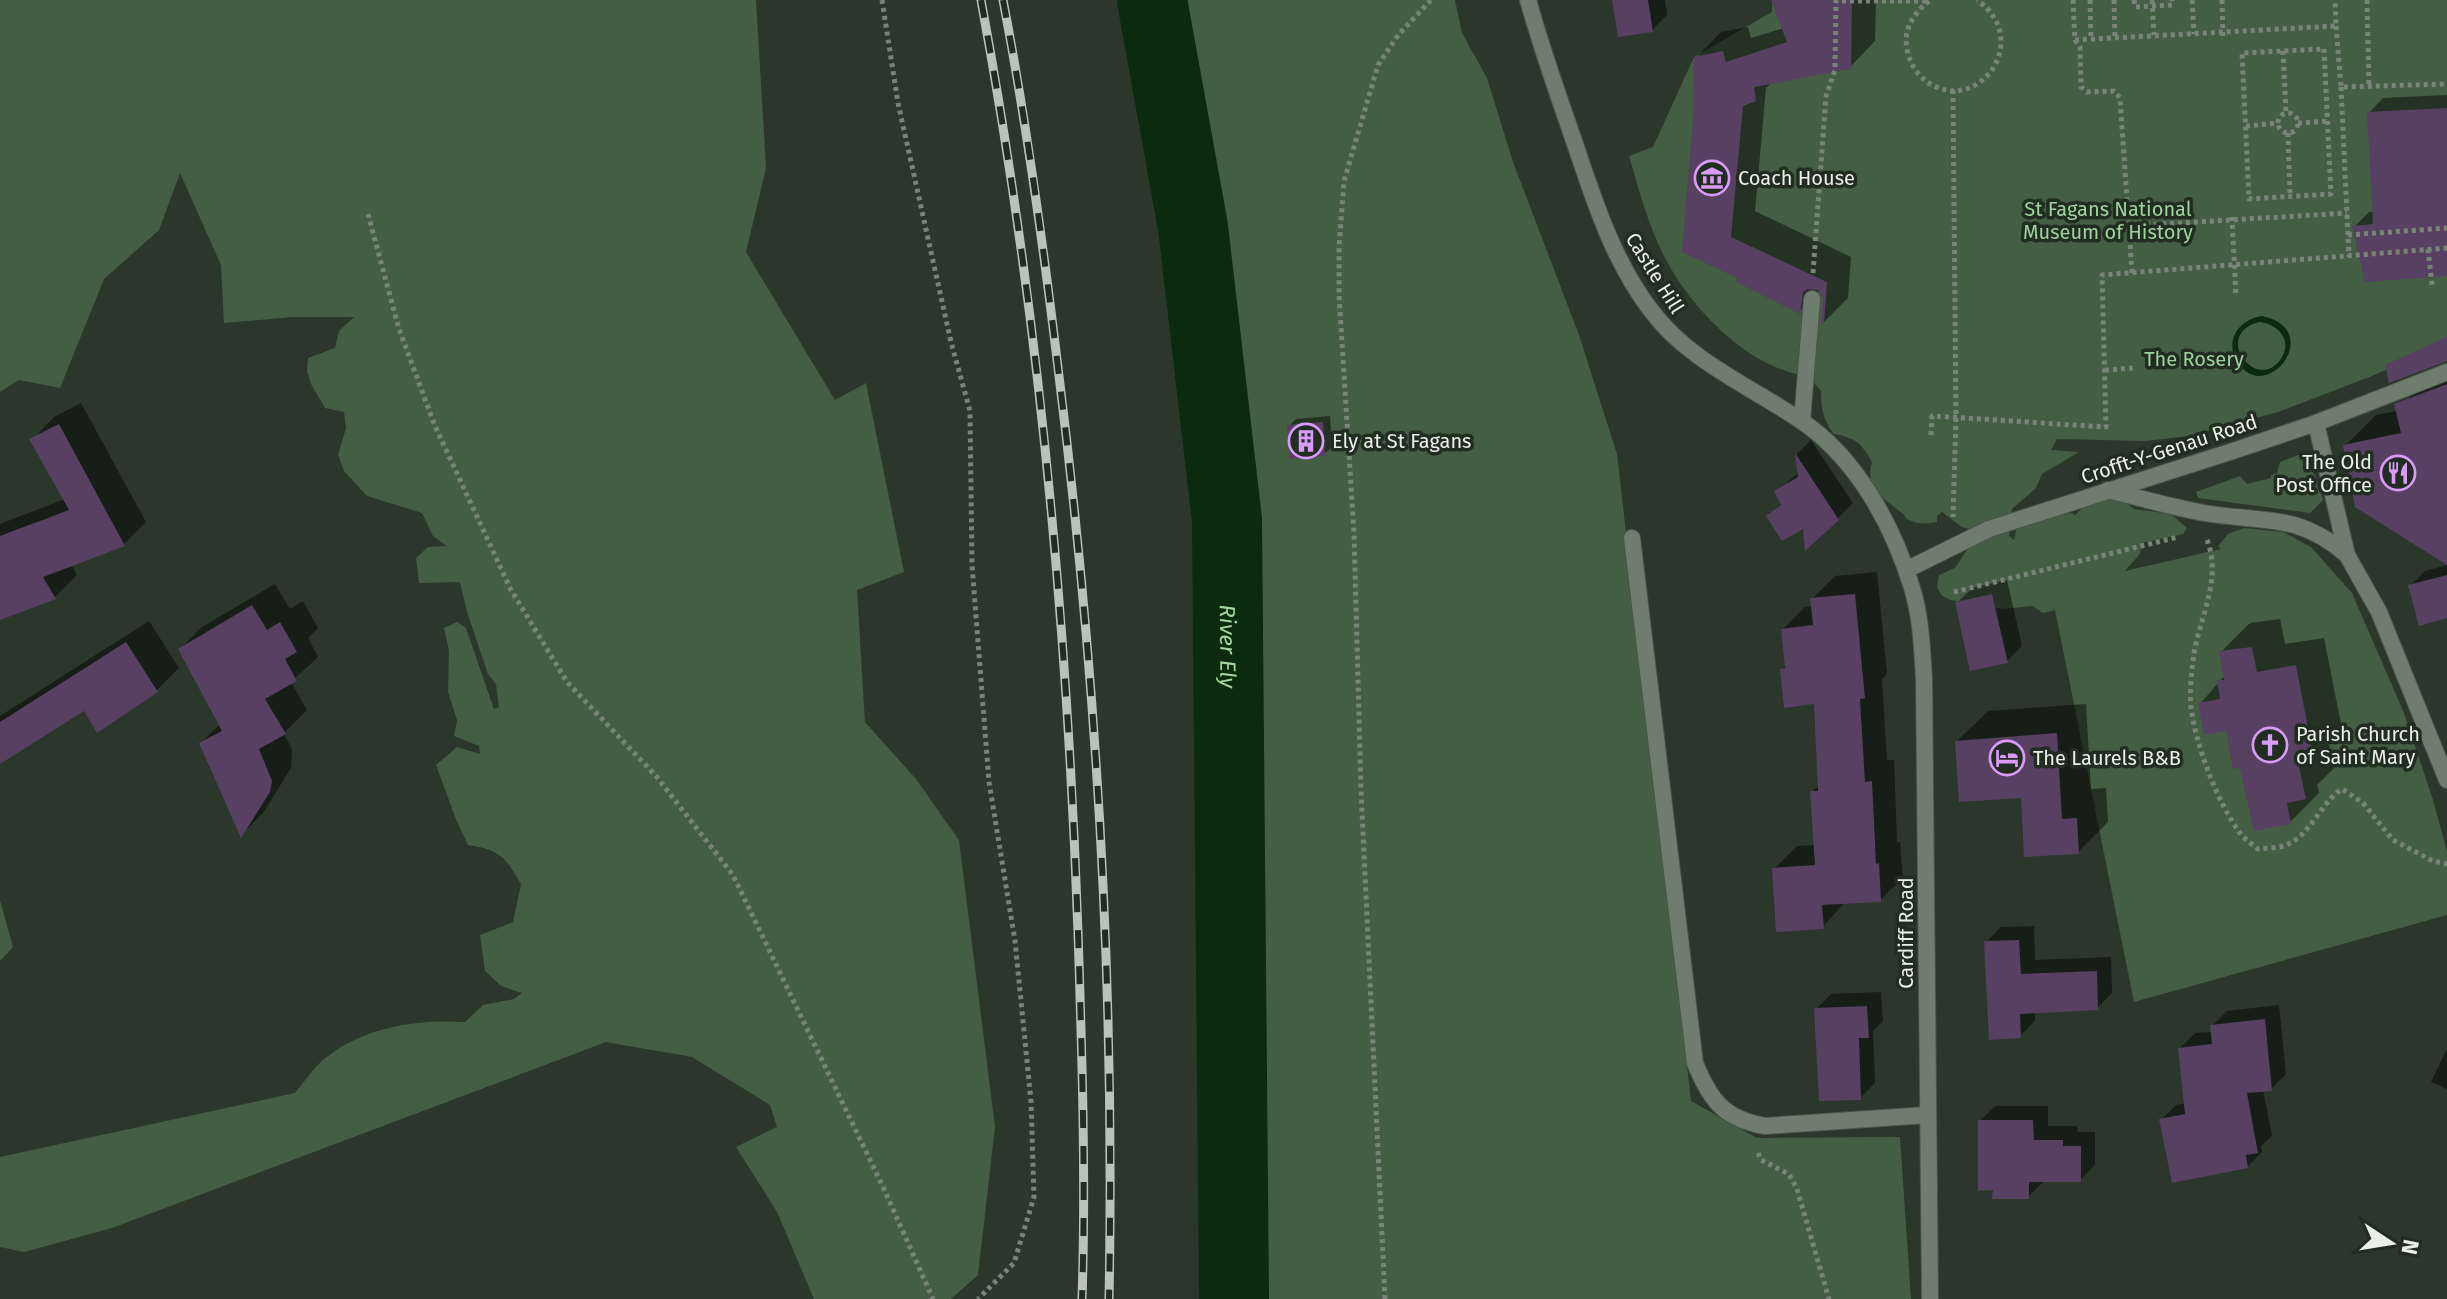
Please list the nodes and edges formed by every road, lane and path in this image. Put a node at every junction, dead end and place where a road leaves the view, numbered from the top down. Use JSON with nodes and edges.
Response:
{"nodes":[{"id":1,"x":882,"y":0,"type":"edge"},
{"id":2,"x":1431,"y":0,"type":"edge"},
{"id":3,"x":1528,"y":0,"type":"edge"},
{"id":4,"x":1930,"y":0,"type":"edge"},
{"id":5,"x":1977,"y":0,"type":"edge"},
{"id":6,"x":2073,"y":0,"type":"edge"},
{"id":7,"x":2090,"y":0,"type":"edge"},
{"id":8,"x":2114,"y":0,"type":"edge"},
{"id":9,"x":2134,"y":0,"type":"edge"},
{"id":10,"x":2172,"y":0,"type":"edge"},
{"id":11,"x":2192,"y":0,"type":"edge"},
{"id":12,"x":2222,"y":0,"type":"edge"},
{"id":13,"x":2335,"y":0,"type":"edge"},
{"id":14,"x":2367,"y":0,"type":"edge"},
{"id":15,"x":2153,"y":3,"type":"edge"},
{"id":16,"x":2336,"y":26,"type":"junction"},
{"id":17,"x":2194,"y":34,"type":"junction"},
{"id":18,"x":2154,"y":35,"type":"junction"},
{"id":19,"x":2223,"y":36,"type":"junction"},
{"id":20,"x":2115,"y":37,"type":"junction"},
{"id":21,"x":2091,"y":39,"type":"junction"},
{"id":22,"x":2075,"y":40,"type":"junction"},
{"id":23,"x":2283,"y":51,"type":"junction"},
{"id":24,"x":2447,"y":84,"type":"edge"},
{"id":25,"x":2428,"y":85,"type":"junction"},
{"id":26,"x":2369,"y":86,"type":"junction"},
{"id":27,"x":2341,"y":87,"type":"junction"},
{"id":28,"x":1953,"y":90,"type":"junction"},
{"id":29,"x":2428,"y":94,"type":"dead end"},
{"id":30,"x":2286,"y":113,"type":"junction"},
{"id":31,"x":2328,"y":121,"type":"junction"},
{"id":32,"x":2278,"y":123,"type":"junction"},
{"id":33,"x":2298,"y":123,"type":"junction"},
{"id":34,"x":2246,"y":126,"type":"junction"},
{"id":35,"x":2288,"y":133,"type":"junction"},
{"id":36,"x":2290,"y":196,"type":"junction"},
{"id":37,"x":2347,"y":213,"type":"junction"},
{"id":38,"x":368,"y":214,"type":"dead end"},
{"id":39,"x":2232,"y":218,"type":"junction"},
{"id":40,"x":2130,"y":226,"type":"junction"},
{"id":41,"x":2447,"y":228,"type":"edge"},
{"id":42,"x":2348,"y":235,"type":"junction"},
{"id":43,"x":2447,"y":248,"type":"edge"},
{"id":44,"x":2428,"y":249,"type":"junction"},
{"id":45,"x":2349,"y":257,"type":"junction"},
{"id":46,"x":2235,"y":265,"type":"junction"},
{"id":47,"x":2132,"y":273,"type":"junction"},
{"id":48,"x":2432,"y":285,"type":"dead end"},
{"id":49,"x":2236,"y":296,"type":"dead end"},
{"id":50,"x":1812,"y":299,"type":"joint"},
{"id":51,"x":2133,"y":368,"type":"dead end"},
{"id":52,"x":2105,"y":370,"type":"junction"},
{"id":53,"x":2447,"y":372,"type":"edge"},
{"id":54,"x":1956,"y":418,"type":"junction"},
{"id":55,"x":1802,"y":421,"type":"junction"},
{"id":56,"x":2316,"y":423,"type":"junction"},
{"id":57,"x":1931,"y":435,"type":"dead end"},
{"id":58,"x":2108,"y":490,"type":"junction"},
{"id":59,"x":1953,"y":518,"type":"dead end"},
{"id":60,"x":2190,"y":535,"type":"dead end"},
{"id":61,"x":1632,"y":538,"type":"dead end"},
{"id":62,"x":2212,"y":550,"type":"dead end"},
{"id":63,"x":2347,"y":555,"type":"junction"},
{"id":64,"x":1906,"y":570,"type":"junction"},
{"id":65,"x":1954,"y":592,"type":"dead end"},
{"id":66,"x":2191,"y":711,"type":"junction"},
{"id":67,"x":2200,"y":719,"type":"dead end"},
{"id":68,"x":2447,"y":780,"type":"edge"},
{"id":69,"x":2447,"y":864,"type":"edge"},
{"id":70,"x":1927,"y":1115,"type":"junction"},
{"id":71,"x":1755,"y":1124,"type":"junction"},
{"id":72,"x":933,"y":1299,"type":"edge"},
{"id":73,"x":978,"y":1299,"type":"edge"},
{"id":74,"x":1385,"y":1299,"type":"edge"},
{"id":75,"x":1829,"y":1299,"type":"edge"},
{"id":76,"x":1930,"y":1299,"type":"edge"}],
"edges":[{"from":1,"to":73,"type":"path"},
{"from":2,"to":74,"type":"path"},
{"from":3,"to":55,"type":"street","name":"Castle Hill"},
{"from":4,"to":28,"type":"path"},
{"from":4,"to":50,"type":"path"},
{"from":5,"to":28,"type":"path"},
{"from":6,"to":22,"type":"path"},
{"from":7,"to":21,"type":"path"},
{"from":8,"to":20,"type":"path"},
{"from":9,"to":15,"type":"path"},
{"from":10,"to":15,"type":"path"},
{"from":11,"to":17,"type":"path"},
{"from":12,"to":19,"type":"path"},
{"from":13,"to":16,"type":"path"},
{"from":14,"to":26,"type":"path"},
{"from":15,"to":18,"type":"path"},
{"from":16,"to":19,"type":"path"},
{"from":16,"to":27,"type":"path"},
{"from":17,"to":18,"type":"path"},
{"from":17,"to":19,"type":"path"},
{"from":18,"to":20,"type":"path"},
{"from":20,"to":21,"type":"path"},
{"from":21,"to":22,"type":"path"},
{"from":22,"to":40,"type":"path"},
{"from":23,"to":30,"type":"path"},
{"from":23,"to":31,"type":"path"},
{"from":23,"to":34,"type":"path"},
{"from":24,"to":25,"type":"path"},
{"from":25,"to":26,"type":"path"},
{"from":25,"to":29,"type":"path"},
{"from":26,"to":27,"type":"path"},
{"from":27,"to":37,"type":"path"},
{"from":28,"to":54,"type":"path"},
{"from":30,"to":32,"type":"path"},
{"from":30,"to":33,"type":"path"},
{"from":31,"to":33,"type":"path"},
{"from":31,"to":36,"type":"path"},
{"from":32,"to":34,"type":"path"},
{"from":32,"to":35,"type":"path"},
{"from":33,"to":35,"type":"path"},
{"from":34,"to":36,"type":"path"},
{"from":35,"to":36,"type":"path"},
{"from":37,"to":39,"type":"path"},
{"from":37,"to":42,"type":"path"},
{"from":38,"to":72,"type":"path"},
{"from":39,"to":40,"type":"path"},
{"from":39,"to":46,"type":"path"},
{"from":40,"to":47,"type":"path"},
{"from":41,"to":42,"type":"path"},
{"from":42,"to":45,"type":"path"},
{"from":43,"to":44,"type":"path"},
{"from":44,"to":45,"type":"path"},
{"from":44,"to":48,"type":"path"},
{"from":45,"to":46,"type":"path"},
{"from":46,"to":47,"type":"path"},
{"from":46,"to":49,"type":"path"},
{"from":47,"to":52,"type":"path"},
{"from":50,"to":55,"type":"street"},
{"from":51,"to":52,"type":"path"},
{"from":52,"to":54,"type":"path"},
{"from":53,"to":56,"type":"street","name":"Crofft-Y-Genau Road"},
{"from":54,"to":57,"type":"path"},
{"from":54,"to":59,"type":"path"},
{"from":55,"to":64,"type":"street","name":"Castle Hill"},
{"from":56,"to":58,"type":"street","name":"Crofft-Y-Genau Road"},
{"from":56,"to":63,"type":"street"},
{"from":58,"to":63,"type":"street"},
{"from":58,"to":64,"type":"street","name":"Crofft-Y-Genau Road"},
{"from":60,"to":65,"type":"path"},
{"from":61,"to":71,"type":"street"},
{"from":62,"to":66,"type":"path"},
{"from":63,"to":68,"type":"street"},
{"from":64,"to":70,"type":"street","name":"Cardiff Road"},
{"from":66,"to":67,"type":"path"},
{"from":66,"to":69,"type":"path"},
{"from":70,"to":71,"type":"street"},
{"from":70,"to":76,"type":"street","name":"Cardiff Road"},
{"from":71,"to":75,"type":"path"}]}
